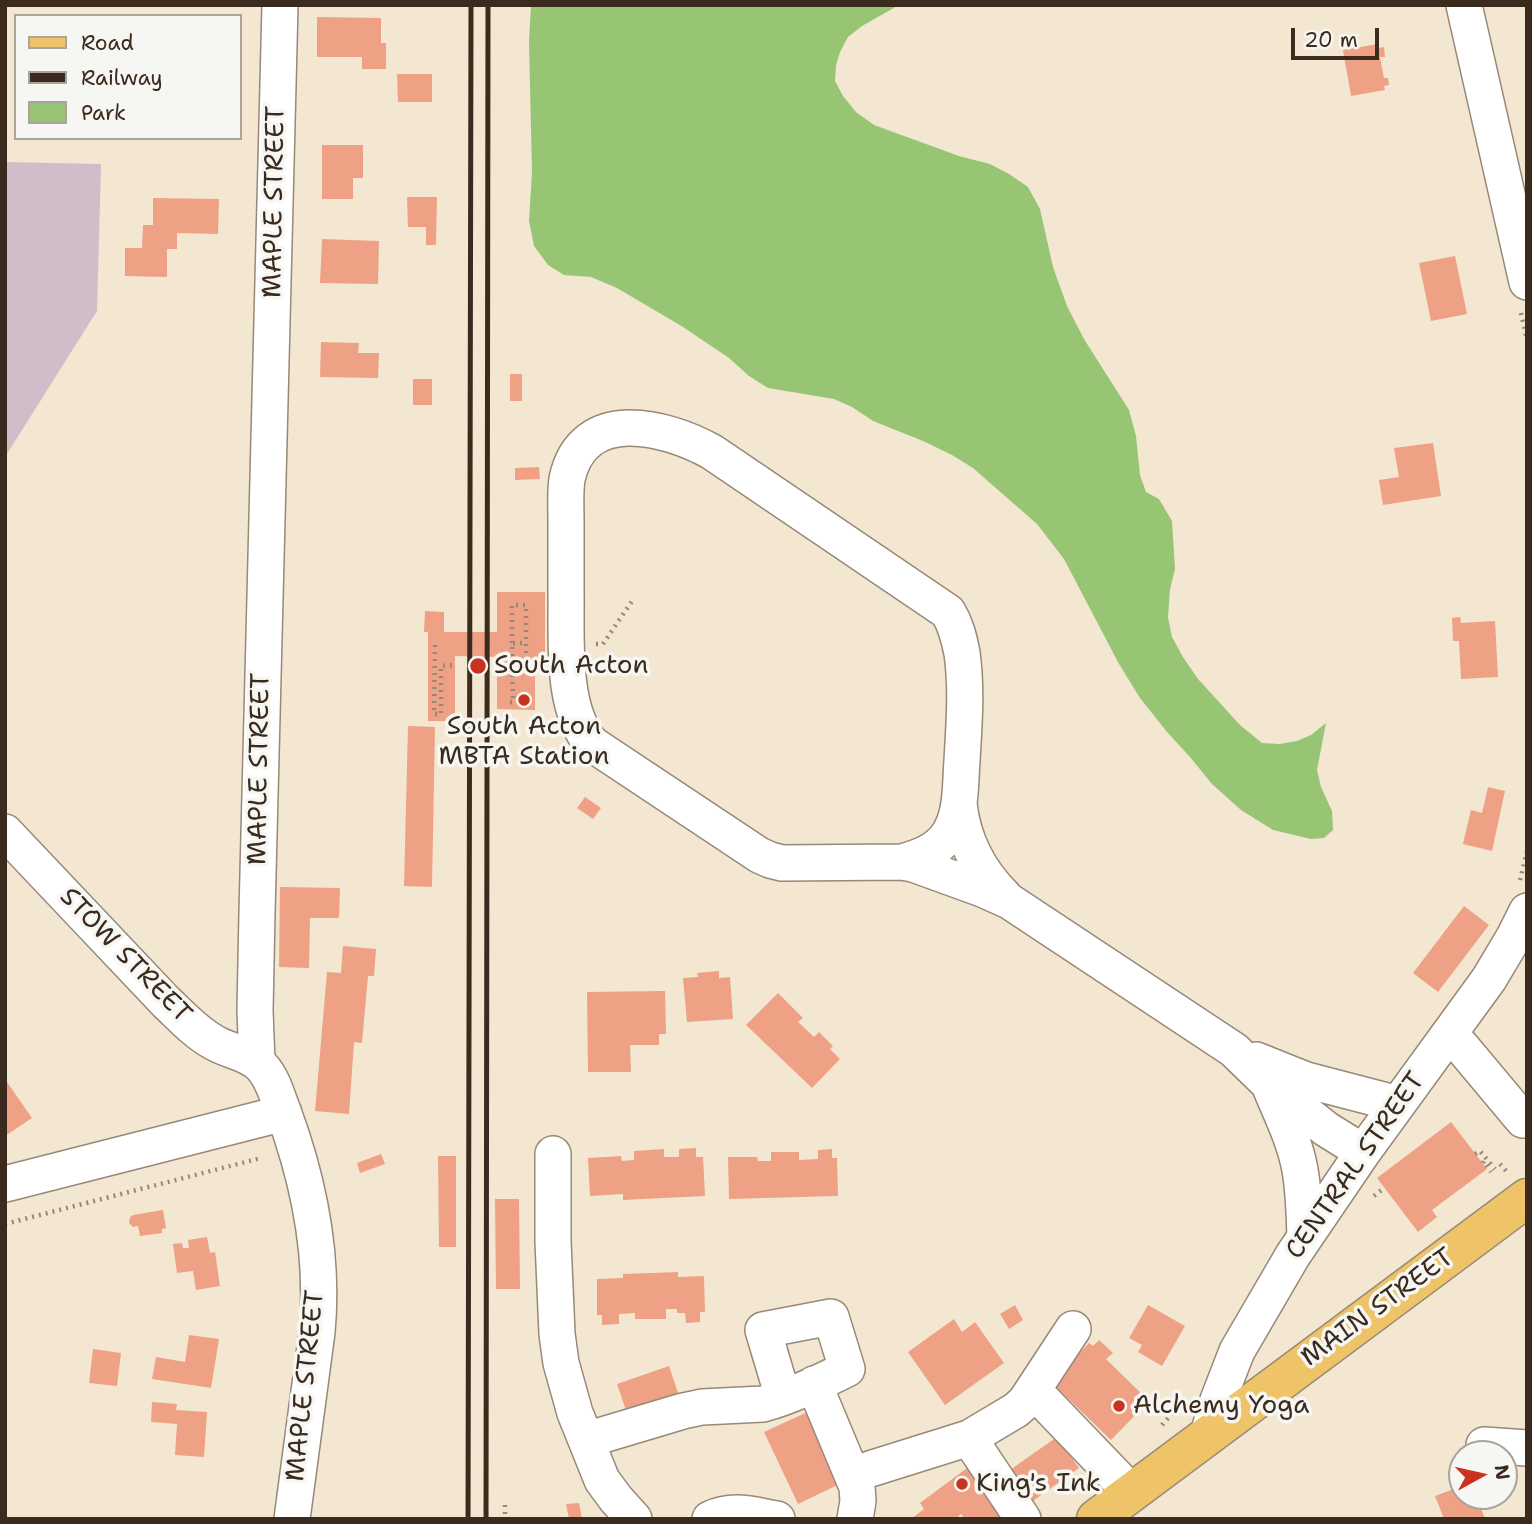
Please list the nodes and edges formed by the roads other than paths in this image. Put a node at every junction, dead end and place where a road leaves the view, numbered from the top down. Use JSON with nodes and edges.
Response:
{"nodes":[{"id":1,"x":280,"y":5,"type":"edge"},
{"id":2,"x":1464,"y":5,"type":"edge"},
{"id":3,"x":1527,"y":282,"type":"edge"},
{"id":4,"x":959,"y":804,"type":"junction"},
{"id":5,"x":5,"y":832,"type":"edge"},
{"id":6,"x":902,"y":862,"type":"junction"},
{"id":7,"x":1009,"y":901,"type":"junction"},
{"id":8,"x":1527,"y":911,"type":"edge"},
{"id":9,"x":1449,"y":1034,"type":"junction"},
{"id":10,"x":1234,"y":1051,"type":"junction"},
{"id":11,"x":257,"y":1062,"type":"junction"},
{"id":12,"x":1269,"y":1084,"type":"junction"},
{"id":13,"x":1398,"y":1104,"type":"junction"},
{"id":14,"x":284,"y":1113,"type":"junction"},
{"id":15,"x":1523,"y":1120,"type":"dead end"},
{"id":16,"x":1363,"y":1152,"type":"junction"},
{"id":17,"x":553,"y":1154,"type":"dead end"},
{"id":18,"x":5,"y":1184,"type":"edge"},
{"id":19,"x":1527,"y":1198,"type":"edge"},
{"id":20,"x":1305,"y":1236,"type":"junction"},
{"id":21,"x":1073,"y":1329,"type":"dead end"},
{"id":22,"x":1033,"y":1391,"type":"junction"},
{"id":23,"x":1208,"y":1434,"type":"junction"},
{"id":24,"x":969,"y":1438,"type":"junction"},
{"id":25,"x":586,"y":1440,"type":"junction"},
{"id":26,"x":870,"y":1469,"type":"dead end"},
{"id":27,"x":1132,"y":1493,"type":"junction"},
{"id":28,"x":633,"y":1518,"type":"edge"},
{"id":29,"x":292,"y":1519,"type":"edge"},
{"id":30,"x":709,"y":1519,"type":"edge"},
{"id":31,"x":777,"y":1519,"type":"edge"},
{"id":32,"x":855,"y":1519,"type":"edge"},
{"id":33,"x":1023,"y":1519,"type":"edge"},
{"id":34,"x":1096,"y":1519,"type":"edge"}],
"edges":[{"from":1,"to":11,"type":"street","name":"MAPLE STREET"},
{"from":2,"to":3,"type":"street"},
{"from":4,"to":6,"type":"street"},
{"from":4,"to":6,"type":"street"},
{"from":4,"to":7,"type":"street"},
{"from":5,"to":11,"type":"street","name":"STOW STREET"},
{"from":6,"to":7,"type":"street"},
{"from":7,"to":10,"type":"street"},
{"from":8,"to":9,"type":"street","name":"CENTRAL STREET"},
{"from":9,"to":13,"type":"street","name":"CENTRAL STREET"},
{"from":9,"to":15,"type":"street"},
{"from":10,"to":12,"type":"street"},
{"from":10,"to":13,"type":"street"},
{"from":11,"to":14,"type":"street","name":"MAPLE STREET"},
{"from":12,"to":16,"type":"street"},
{"from":12,"to":20,"type":"street"},
{"from":13,"to":16,"type":"street","name":"CENTRAL STREET"},
{"from":14,"to":18,"type":"street"},
{"from":14,"to":29,"type":"street","name":"MAPLE STREET"},
{"from":16,"to":20,"type":"street","name":"CENTRAL STREET"},
{"from":17,"to":25,"type":"street"},
{"from":19,"to":23,"type":"main road","name":"MAIN STREET"},
{"from":20,"to":23,"type":"street","name":"CENTRAL STREET"},
{"from":21,"to":22,"type":"street"},
{"from":22,"to":24,"type":"street"},
{"from":22,"to":27,"type":"street"},
{"from":23,"to":27,"type":"main road","name":"MAIN STREET"},
{"from":24,"to":26,"type":"street"},
{"from":24,"to":33,"type":"street"},
{"from":25,"to":28,"type":"street"},
{"from":25,"to":32,"type":"street"},
{"from":27,"to":34,"type":"main road","name":"MAIN STREET"},
{"from":30,"to":31,"type":"street"}]}
